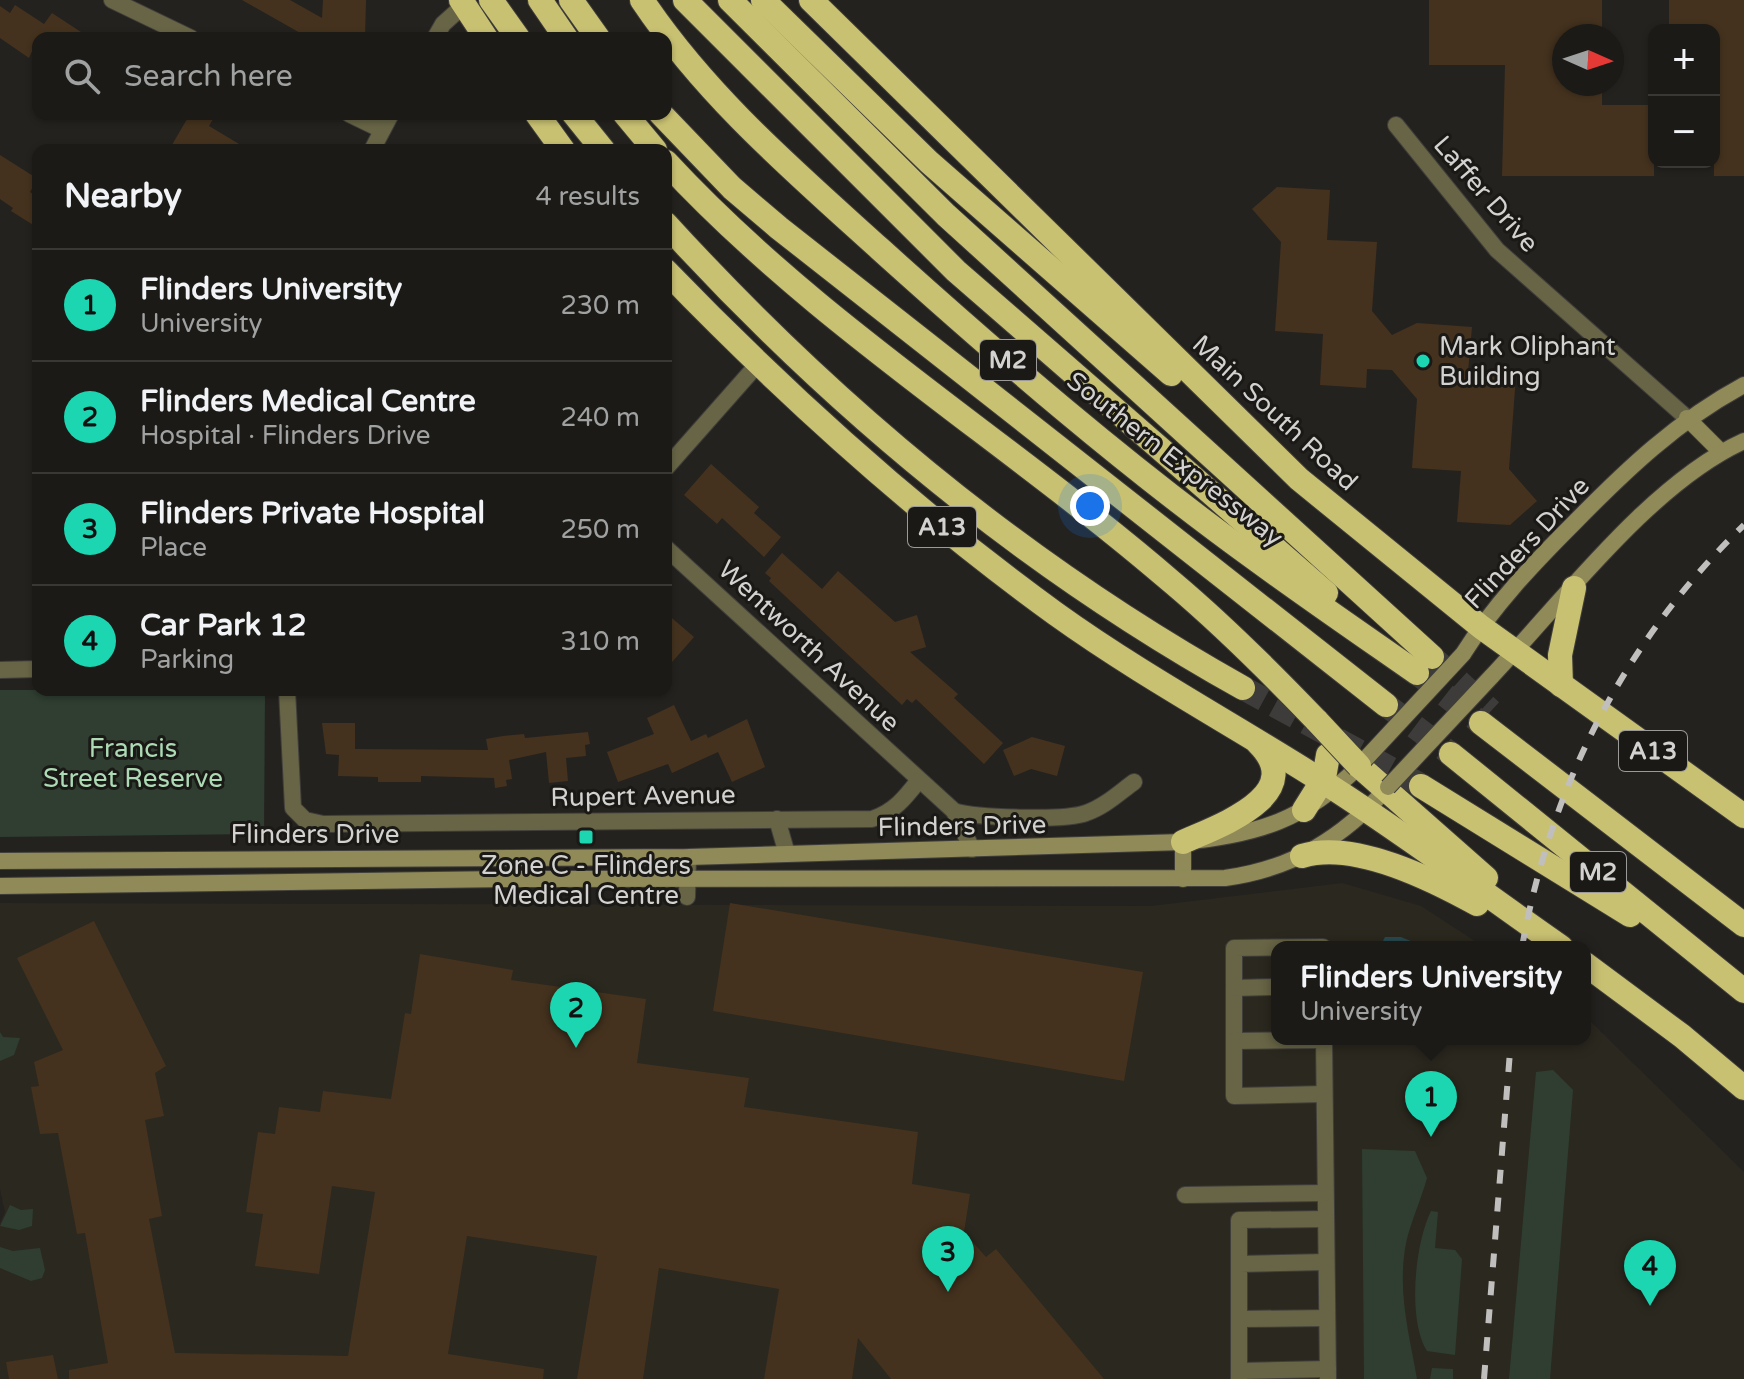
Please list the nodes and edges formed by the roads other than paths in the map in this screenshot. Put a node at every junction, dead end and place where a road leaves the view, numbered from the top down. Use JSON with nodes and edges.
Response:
{"nodes":[{"id":1,"x":112,"y":0,"type":"edge"},
{"id":2,"x":491,"y":0,"type":"edge"},
{"id":3,"x":540,"y":0,"type":"edge"},
{"id":4,"x":571,"y":0,"type":"edge"},
{"id":5,"x":642,"y":0,"type":"edge"},
{"id":6,"x":685,"y":0,"type":"edge"},
{"id":7,"x":730,"y":0,"type":"edge"},
{"id":8,"x":763,"y":0,"type":"edge"},
{"id":9,"x":811,"y":0,"type":"edge"},
{"id":10,"x":463,"y":2,"type":"edge"},
{"id":11,"x":179,"y":32,"type":"edge"},
{"id":12,"x":438,"y":32,"type":"edge"},
{"id":13,"x":482,"y":32,"type":"edge"},
{"id":14,"x":514,"y":32,"type":"edge"},
{"id":15,"x":562,"y":32,"type":"edge"},
{"id":16,"x":594,"y":32,"type":"edge"},
{"id":17,"x":666,"y":32,"type":"edge"},
{"id":18,"x":672,"y":41,"type":"edge"},
{"id":19,"x":361,"y":120,"type":"edge"},
{"id":20,"x":388,"y":120,"type":"edge"},
{"id":21,"x":541,"y":120,"type":"edge"},
{"id":22,"x":579,"y":120,"type":"edge"},
{"id":23,"x":630,"y":120,"type":"edge"},
{"id":24,"x":667,"y":120,"type":"edge"},
{"id":25,"x":1396,"y":125,"type":"dead end"},
{"id":26,"x":382,"y":130,"type":"junction"},
{"id":27,"x":375,"y":144,"type":"edge"},
{"id":28,"x":559,"y":144,"type":"edge"},
{"id":29,"x":598,"y":144,"type":"edge"},
{"id":30,"x":650,"y":144,"type":"edge"},
{"id":31,"x":672,"y":168,"type":"edge"},
{"id":32,"x":672,"y":230,"type":"edge"},
{"id":33,"x":672,"y":277,"type":"edge"},
{"id":34,"x":757,"y":365,"type":"junction"},
{"id":35,"x":1744,"y":385,"type":"edge"},
{"id":36,"x":1687,"y":418,"type":"junction"},
{"id":37,"x":1744,"y":441,"type":"edge"},
{"id":38,"x":1721,"y":452,"type":"junction"},
{"id":39,"x":672,"y":461,"type":"edge"},
{"id":40,"x":1299,"y":479,"type":"junction"},
{"id":41,"x":672,"y":554,"type":"edge"},
{"id":42,"x":1574,"y":588,"type":"junction"},
{"id":43,"x":1481,"y":627,"type":"junction"},
{"id":44,"x":1514,"y":652,"type":"junction"},
{"id":45,"x":1424,"y":665,"type":"junction"},
{"id":46,"x":32,"y":669,"type":"edge"},
{"id":47,"x":0,"y":670,"type":"edge"},
{"id":48,"x":1561,"y":685,"type":"junction"},
{"id":49,"x":1243,"y":688,"type":"tunnel mouth"},
{"id":50,"x":287,"y":696,"type":"edge"},
{"id":51,"x":1386,"y":705,"type":"tunnel mouth"},
{"id":52,"x":1486,"y":717,"type":"tunnel mouth"},
{"id":53,"x":1317,"y":721,"type":"junction"},
{"id":54,"x":1252,"y":738,"type":"junction"},
{"id":55,"x":1451,"y":754,"type":"tunnel mouth"},
{"id":56,"x":1371,"y":778,"type":"junction"},
{"id":57,"x":919,"y":780,"type":"junction"},
{"id":58,"x":1134,"y":782,"type":"dead end"},
{"id":59,"x":1329,"y":785,"type":"junction"},
{"id":60,"x":1421,"y":786,"type":"tunnel mouth"},
{"id":61,"x":1304,"y":810,"type":"joint"},
{"id":62,"x":954,"y":811,"type":"junction"},
{"id":63,"x":1367,"y":811,"type":"junction"},
{"id":64,"x":1744,"y":816,"type":"edge"},
{"id":65,"x":777,"y":819,"type":"junction"},
{"id":66,"x":1183,"y":842,"type":"junction"},
{"id":67,"x":972,"y":849,"type":"junction"},
{"id":68,"x":787,"y":854,"type":"junction"},
{"id":69,"x":1302,"y":856,"type":"junction"},
{"id":70,"x":688,"y":857,"type":"junction"},
{"id":71,"x":378,"y":859,"type":"junction"},
{"id":72,"x":0,"y":861,"type":"edge"},
{"id":73,"x":687,"y":878,"type":"junction"},
{"id":74,"x":1183,"y":879,"type":"junction"},
{"id":75,"x":380,"y":881,"type":"junction"},
{"id":76,"x":0,"y":886,"type":"edge"},
{"id":77,"x":687,"y":897,"type":"dead end"},
{"id":78,"x":1744,"y":925,"type":"edge"},
{"id":79,"x":1541,"y":941,"type":"edge"},
{"id":80,"x":1552,"y":941,"type":"edge"},
{"id":81,"x":1560,"y":941,"type":"edge"},
{"id":82,"x":1271,"y":948,"type":"edge"},
{"id":83,"x":1591,"y":968,"type":"edge"},
{"id":84,"x":1720,"y":971,"type":"junction"},
{"id":85,"x":1271,"y":987,"type":"edge"},
{"id":86,"x":1234,"y":988,"type":"junction"},
{"id":87,"x":1744,"y":991,"type":"edge"},
{"id":88,"x":1234,"y":1041,"type":"junction"},
{"id":89,"x":1271,"y":1041,"type":"edge"},
{"id":90,"x":1324,"y":1045,"type":"edge"},
{"id":91,"x":1744,"y":1088,"type":"edge"},
{"id":92,"x":1324,"y":1094,"type":"junction"},
{"id":93,"x":1325,"y":1193,"type":"junction"},
{"id":94,"x":1185,"y":1195,"type":"dead end"},
{"id":95,"x":1326,"y":1219,"type":"junction"},
{"id":96,"x":1326,"y":1262,"type":"junction"},
{"id":97,"x":1239,"y":1264,"type":"junction"},
{"id":98,"x":1327,"y":1318,"type":"junction"},
{"id":99,"x":1239,"y":1319,"type":"junction"},
{"id":100,"x":1328,"y":1374,"type":"edge"},
{"id":101,"x":1239,"y":1375,"type":"edge"}],
"edges":[{"from":1,"to":11,"type":"street"},
{"from":2,"to":14,"type":"highway"},
{"from":3,"to":15,"type":"highway"},
{"from":4,"to":16,"type":"highway"},
{"from":5,"to":17,"type":"highway","name":"Southern Expressway","number":"M2"},
{"from":6,"to":45,"type":"highway"},
{"from":7,"to":45,"type":"highway"},
{"from":8,"to":40,"type":"highway"},
{"from":9,"to":40,"type":"highway","name":"Main South Road","number":"A13"},
{"from":10,"to":12,"type":"street"},
{"from":10,"to":13,"type":"highway"},
{"from":18,"to":45,"type":"highway","name":"Southern Expressway","number":"M2"},
{"from":19,"to":26,"type":"street"},
{"from":20,"to":26,"type":"street"},
{"from":21,"to":28,"type":"highway"},
{"from":22,"to":29,"type":"highway"},
{"from":23,"to":30,"type":"highway"},
{"from":24,"to":51,"type":"highway","number":"M2"},
{"from":25,"to":36,"type":"street","name":"Laffer Drive"},
{"from":26,"to":27,"type":"street"},
{"from":31,"to":53,"type":"highway"},
{"from":32,"to":49,"type":"highway"},
{"from":33,"to":34,"type":"highway","number":"A13"},
{"from":34,"to":39,"type":"street"},
{"from":34,"to":54,"type":"highway","number":"A13"},
{"from":35,"to":36,"type":"street","name":"Flinders Drive"},
{"from":36,"to":38,"type":"street"},
{"from":36,"to":43,"type":"street","name":"Flinders Drive"},
{"from":37,"to":38,"type":"street","name":"Flinders Drive"},
{"from":38,"to":42,"type":"street","name":"Flinders Drive"},
{"from":40,"to":43,"type":"highway","name":"Main South Road","number":"A13"},
{"from":41,"to":57,"type":"street","name":"Wentworth Avenue"},
{"from":42,"to":44,"type":"street","name":"Flinders Drive"},
{"from":42,"to":48,"type":"highway"},
{"from":43,"to":44,"type":"highway","name":"Main South Road","number":"A13"},
{"from":43,"to":56,"type":"street","name":"Flinders Drive","bridge":true},
{"from":44,"to":48,"type":"highway","name":"Main South Road","number":"A13"},
{"from":44,"to":56,"type":"street","name":"Flinders Drive","bridge":true},
{"from":46,"to":47,"type":"street"},
{"from":48,"to":64,"type":"highway","name":"Main South Road","number":"A13"},
{"from":50,"to":65,"type":"street","name":"Rupert Avenue"},
{"from":52,"to":78,"type":"highway","number":"M2"},
{"from":53,"to":56,"type":"highway","bridge":true},
{"from":53,"to":59,"type":"highway","bridge":true},
{"from":54,"to":59,"type":"highway","number":"A13"},
{"from":54,"to":66,"type":"highway"},
{"from":55,"to":84,"type":"highway","number":"M2"},
{"from":56,"to":59,"type":"street","name":"Flinders Drive"},
{"from":56,"to":63,"type":"street","name":"Flinders Drive"},
{"from":56,"to":81,"type":"highway"},
{"from":57,"to":62,"type":"street"},
{"from":57,"to":65,"type":"street","name":"Rupert Avenue"},
{"from":58,"to":62,"type":"street"},
{"from":59,"to":61,"type":"highway"},
{"from":59,"to":63,"type":"highway","number":"A13"},
{"from":60,"to":84,"type":"highway"},
{"from":61,"to":66,"type":"street","name":"Flinders Drive"},
{"from":62,"to":67,"type":"street"},
{"from":63,"to":69,"type":"street","name":"Flinders Drive"},
{"from":63,"to":80,"type":"highway","number":"A13"},
{"from":65,"to":68,"type":"street"},
{"from":66,"to":67,"type":"street","name":"Flinders Drive"},
{"from":66,"to":74,"type":"street"},
{"from":67,"to":68,"type":"street","name":"Flinders Drive"},
{"from":68,"to":70,"type":"street","name":"Flinders Drive"},
{"from":69,"to":74,"type":"street","name":"Flinders Drive"},
{"from":69,"to":79,"type":"highway"},
{"from":70,"to":71,"type":"street","name":"Flinders Drive"},
{"from":70,"to":73,"type":"street"},
{"from":71,"to":72,"type":"street","name":"Flinders Drive"},
{"from":71,"to":75,"type":"street"},
{"from":73,"to":74,"type":"street","name":"Flinders Drive"},
{"from":73,"to":75,"type":"street","name":"Flinders Drive"},
{"from":73,"to":77,"type":"street"},
{"from":75,"to":76,"type":"street","name":"Flinders Drive"},
{"from":82,"to":86,"type":"street"},
{"from":83,"to":91,"type":"highway"},
{"from":84,"to":87,"type":"highway","number":"M2"},
{"from":85,"to":86,"type":"street"},
{"from":86,"to":88,"type":"street"},
{"from":88,"to":89,"type":"street"},
{"from":88,"to":92,"type":"street"},
{"from":90,"to":92,"type":"street"},
{"from":92,"to":93,"type":"street"},
{"from":93,"to":94,"type":"street"},
{"from":93,"to":95,"type":"street"},
{"from":95,"to":96,"type":"street"},
{"from":95,"to":97,"type":"street"},
{"from":96,"to":97,"type":"street"},
{"from":96,"to":98,"type":"street"},
{"from":97,"to":99,"type":"street"},
{"from":98,"to":99,"type":"street"},
{"from":98,"to":100,"type":"street"},
{"from":99,"to":101,"type":"street"},
{"from":100,"to":101,"type":"street"}]}
